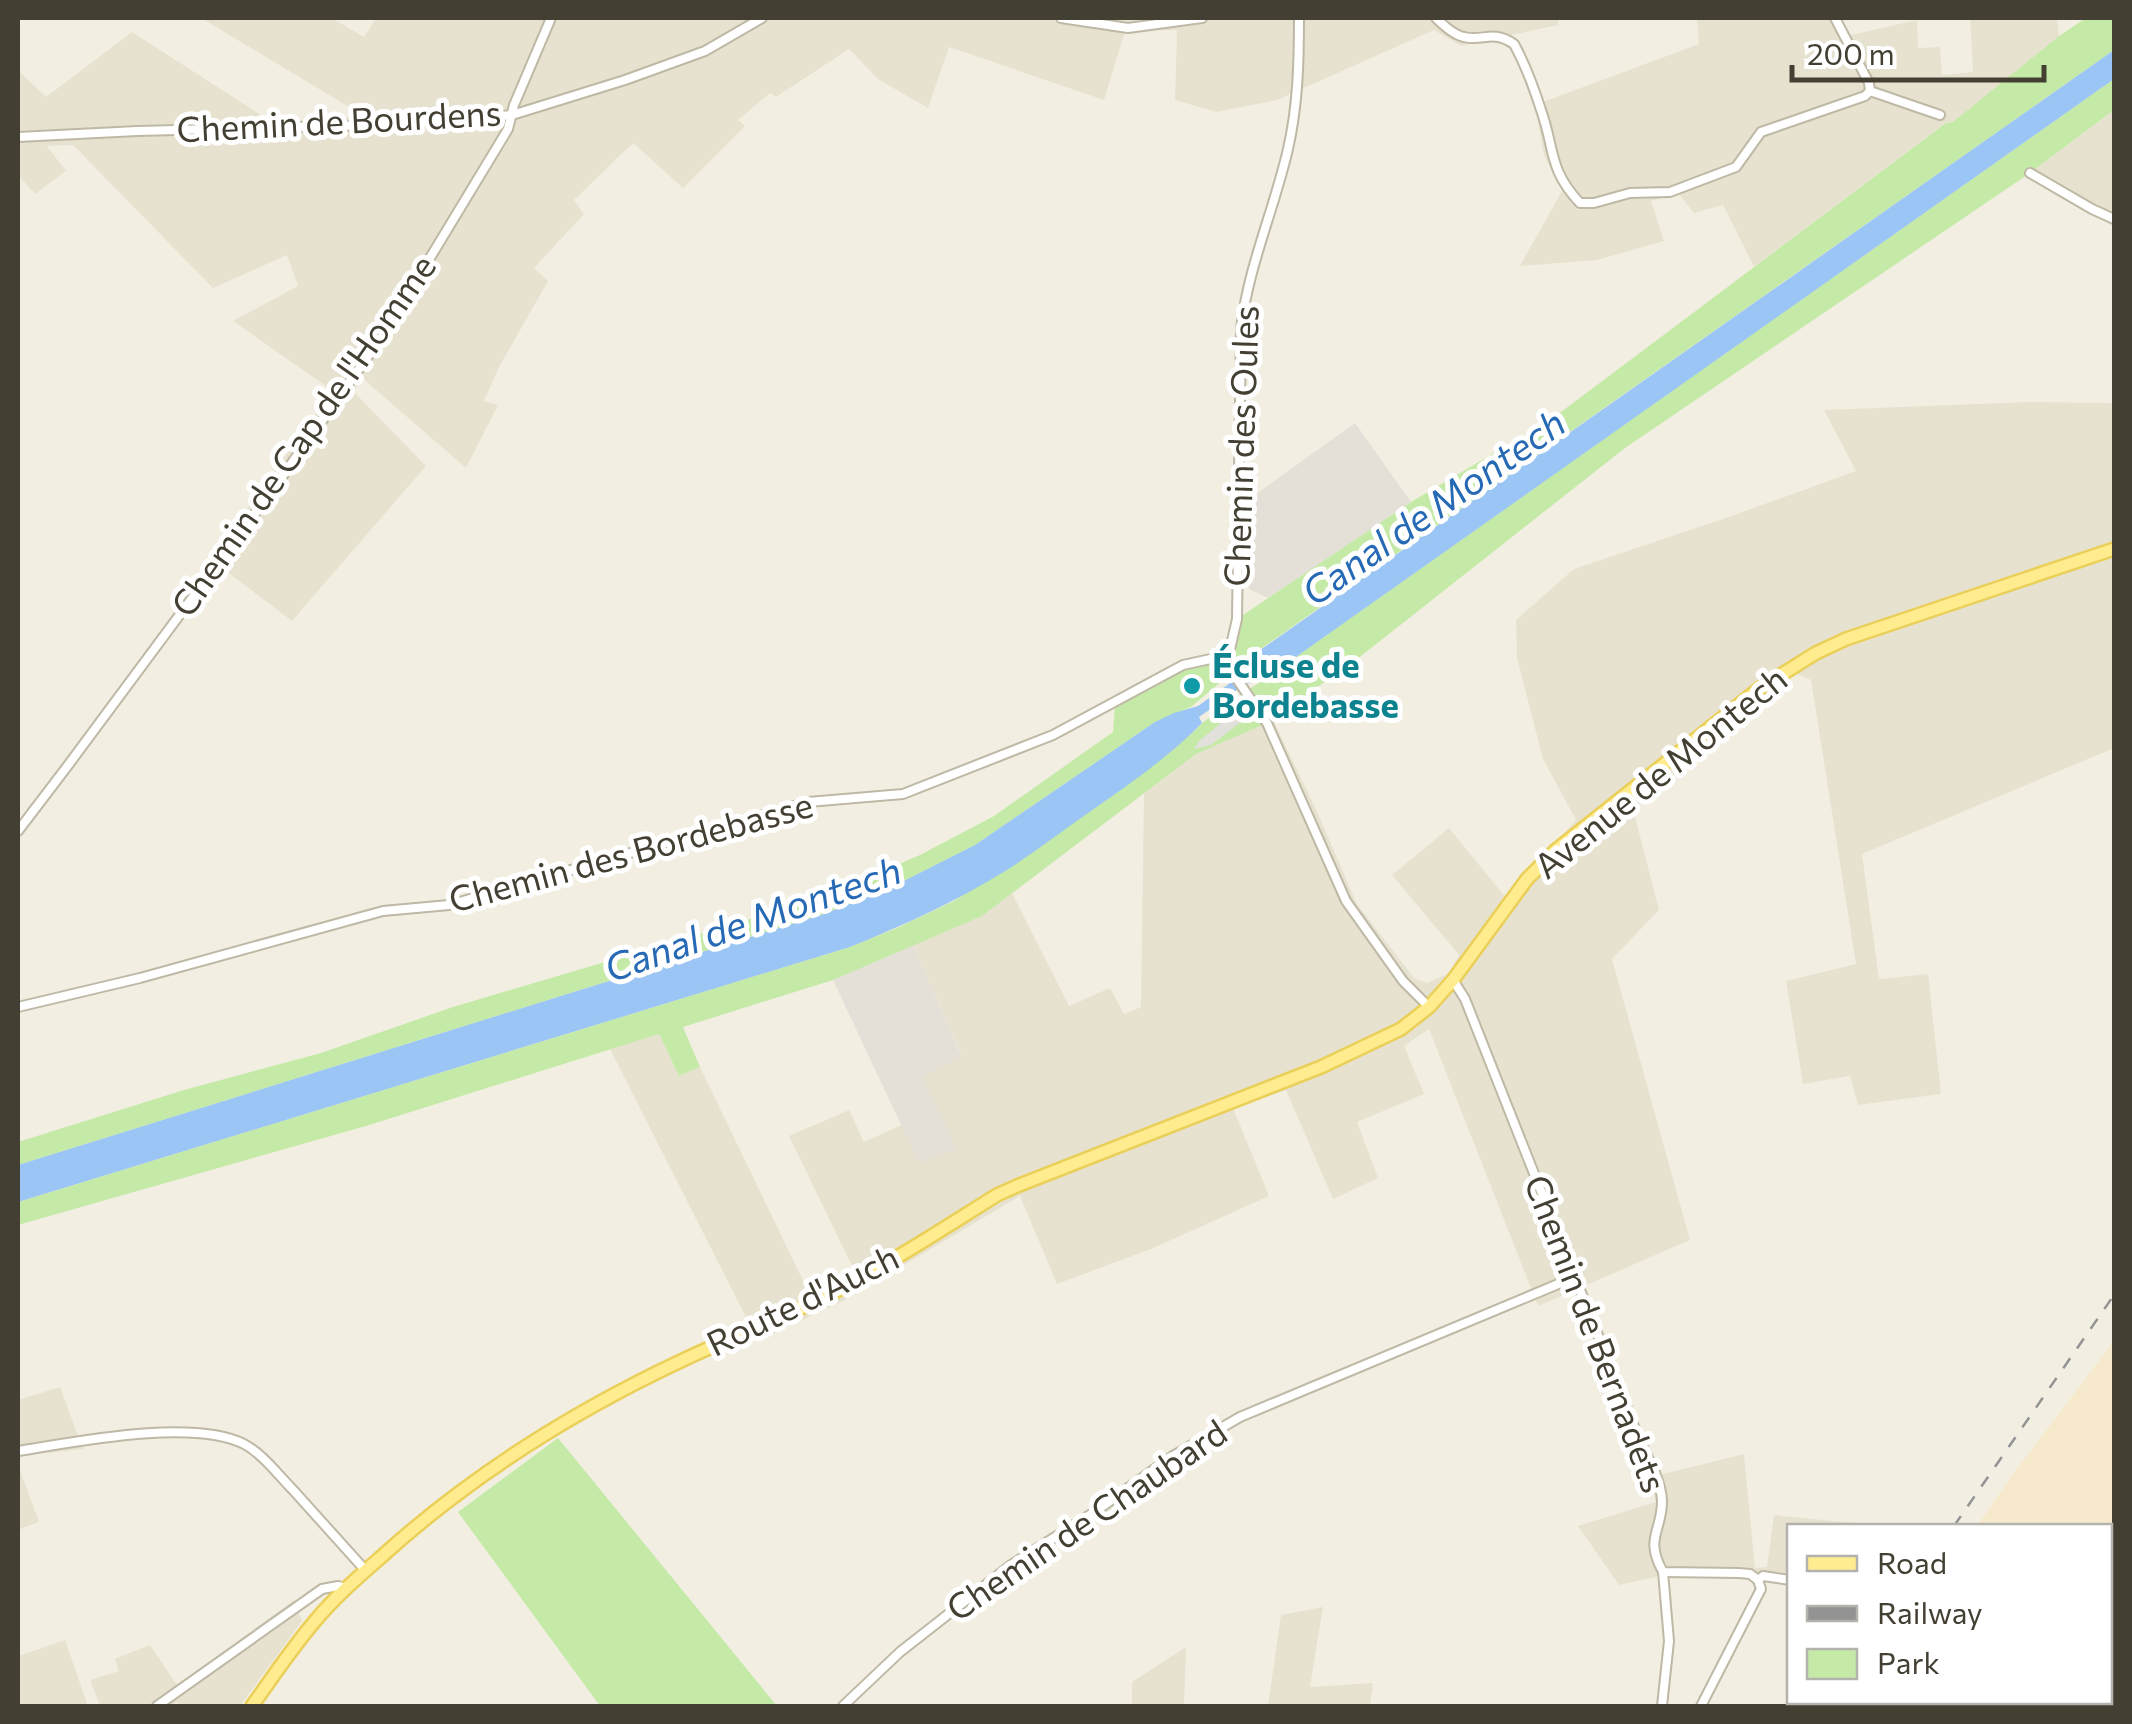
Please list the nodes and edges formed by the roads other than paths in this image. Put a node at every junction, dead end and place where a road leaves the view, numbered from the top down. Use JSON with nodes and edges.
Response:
{"nodes":[{"id":1,"x":551,"y":18,"type":"edge"},
{"id":2,"x":762,"y":18,"type":"edge"},
{"id":3,"x":1061,"y":18,"type":"edge"},
{"id":4,"x":1128,"y":18,"type":"edge"},
{"id":5,"x":1202,"y":18,"type":"edge"},
{"id":6,"x":1299,"y":18,"type":"edge"},
{"id":7,"x":1436,"y":18,"type":"edge"},
{"id":8,"x":1835,"y":18,"type":"edge"},
{"id":9,"x":1128,"y":28,"type":"junction"},
{"id":10,"x":1870,"y":92,"type":"junction"},
{"id":11,"x":512,"y":115,"type":"junction"},
{"id":12,"x":1940,"y":115,"type":"dead end"},
{"id":13,"x":18,"y":137,"type":"edge"},
{"id":14,"x":2030,"y":172,"type":"dead end"},
{"id":15,"x":2114,"y":218,"type":"edge"},
{"id":16,"x":2114,"y":550,"type":"edge"},
{"id":17,"x":1228,"y":658,"type":"junction"},
{"id":18,"x":18,"y":831,"type":"edge"},
{"id":19,"x":1453,"y":980,"type":"junction"},
{"id":20,"x":18,"y":1007,"type":"edge"},
{"id":21,"x":1429,"y":1007,"type":"junction"},
{"id":22,"x":1575,"y":1277,"type":"junction"},
{"id":23,"x":18,"y":1451,"type":"edge"},
{"id":24,"x":366,"y":1571,"type":"junction"},
{"id":25,"x":1664,"y":1572,"type":"junction"},
{"id":26,"x":1758,"y":1580,"type":"junction"},
{"id":27,"x":1787,"y":1580,"type":"edge"},
{"id":28,"x":346,"y":1588,"type":"junction"},
{"id":29,"x":156,"y":1706,"type":"edge"},
{"id":30,"x":252,"y":1706,"type":"edge"},
{"id":31,"x":844,"y":1706,"type":"edge"},
{"id":32,"x":1662,"y":1706,"type":"edge"},
{"id":33,"x":1701,"y":1706,"type":"edge"}],
"edges":[{"from":1,"to":11,"type":"street","name":"Chemin de Cap de l'Homme"},
{"from":2,"to":11,"type":"street","name":"Chemin de Bourdens"},
{"from":3,"to":9,"type":"street"},
{"from":4,"to":9,"type":"street"},
{"from":5,"to":9,"type":"street"},
{"from":6,"to":17,"type":"street","name":"Chemin des Oules"},
{"from":7,"to":10,"type":"street"},
{"from":8,"to":10,"type":"street"},
{"from":10,"to":12,"type":"street"},
{"from":11,"to":13,"type":"street","name":"Chemin de Bourdens"},
{"from":11,"to":18,"type":"street","name":"Chemin de Cap de l'Homme"},
{"from":14,"to":15,"type":"street"},
{"from":16,"to":19,"type":"main road","name":"Avenue de Montech"},
{"from":17,"to":20,"type":"street","name":"Chemin des Bordebasse"},
{"from":17,"to":21,"type":"street","name":"Chemin des Oules"},
{"from":19,"to":21,"type":"main road","name":"Avenue de Montech"},
{"from":19,"to":22,"type":"street","name":"Chemin de Bernadets"},
{"from":21,"to":24,"type":"main road","name":"Route d'Auch"},
{"from":22,"to":25,"type":"street","name":"Chemin de Bernadets"},
{"from":22,"to":31,"type":"street","name":"Chemin de Chaubard"},
{"from":23,"to":24,"type":"street"},
{"from":24,"to":28,"type":"main road","name":"Route d'Auch"},
{"from":25,"to":26,"type":"street"},
{"from":25,"to":32,"type":"street","name":"Chemin de Bernadets"},
{"from":26,"to":27,"type":"street"},
{"from":26,"to":33,"type":"street"},
{"from":28,"to":29,"type":"street"},
{"from":28,"to":30,"type":"main road","name":"Route d'Auch"}]}
